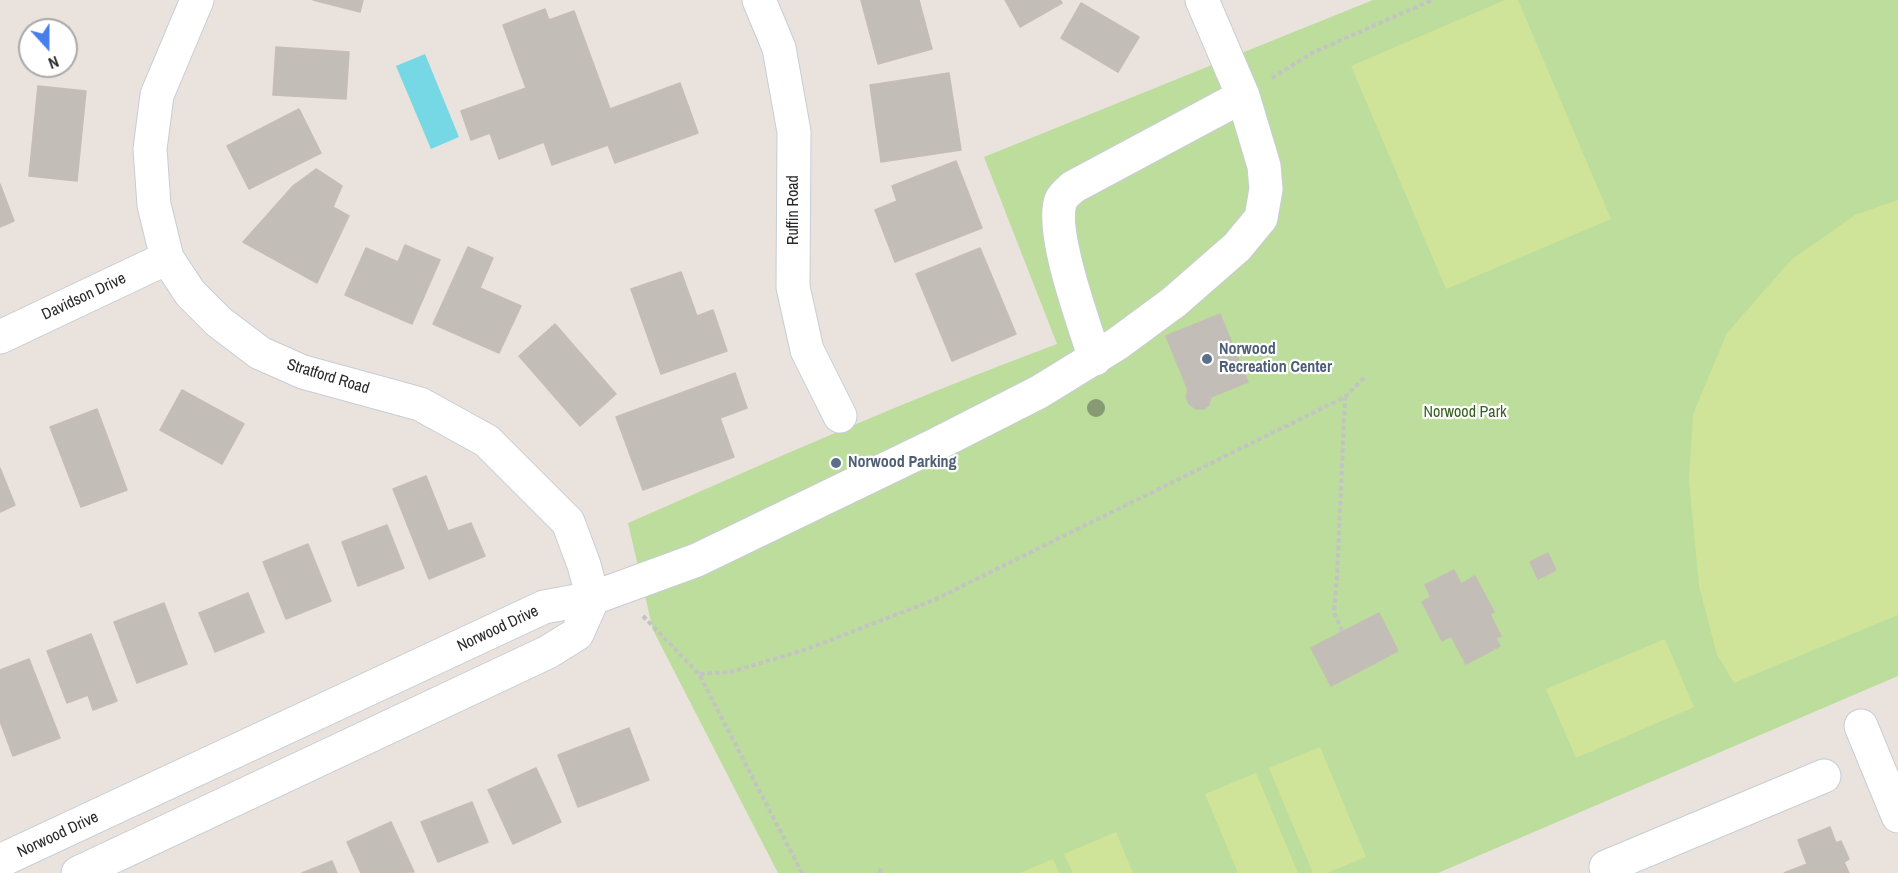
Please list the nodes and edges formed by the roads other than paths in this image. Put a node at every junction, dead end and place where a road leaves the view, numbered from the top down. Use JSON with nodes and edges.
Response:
{"nodes":[{"id":1,"x":197,"y":0,"type":"edge"},
{"id":2,"x":759,"y":0,"type":"edge"},
{"id":3,"x":1203,"y":0,"type":"edge"},
{"id":4,"x":1243,"y":96,"type":"junction"},
{"id":5,"x":167,"y":258,"type":"junction"},
{"id":6,"x":0,"y":337,"type":"edge"},
{"id":7,"x":1095,"y":359,"type":"junction"},
{"id":8,"x":840,"y":416,"type":"dead end"},
{"id":9,"x":593,"y":598,"type":"junction"},
{"id":10,"x":1861,"y":726,"type":"dead end"},
{"id":11,"x":265,"y":738,"type":"junction"},
{"id":12,"x":285,"y":776,"type":"junction"},
{"id":13,"x":1824,"y":776,"type":"dead end"},
{"id":14,"x":1898,"y":816,"type":"edge"},
{"id":15,"x":0,"y":861,"type":"edge"},
{"id":16,"x":78,"y":873,"type":"edge"},
{"id":17,"x":1608,"y":873,"type":"edge"}],
"edges":[{"from":1,"to":5,"type":"street","name":"Stratford Road"},
{"from":2,"to":8,"type":"street","name":"Ruffin Road"},
{"from":3,"to":4,"type":"street","name":"Norwood Drive"},
{"from":4,"to":7,"type":"street","name":"Norwood Drive"},
{"from":4,"to":7,"type":"street"},
{"from":5,"to":6,"type":"street","name":"Davidson Drive"},
{"from":5,"to":9,"type":"street","name":"Stratford Road"},
{"from":7,"to":9,"type":"street","name":"Norwood Drive"},
{"from":9,"to":11,"type":"street","name":"Norwood Drive"},
{"from":9,"to":12,"type":"street"},
{"from":10,"to":14,"type":"street"},
{"from":11,"to":12,"type":"street"},
{"from":11,"to":15,"type":"street","name":"Norwood Drive"},
{"from":12,"to":16,"type":"street"},
{"from":13,"to":17,"type":"street"}]}
